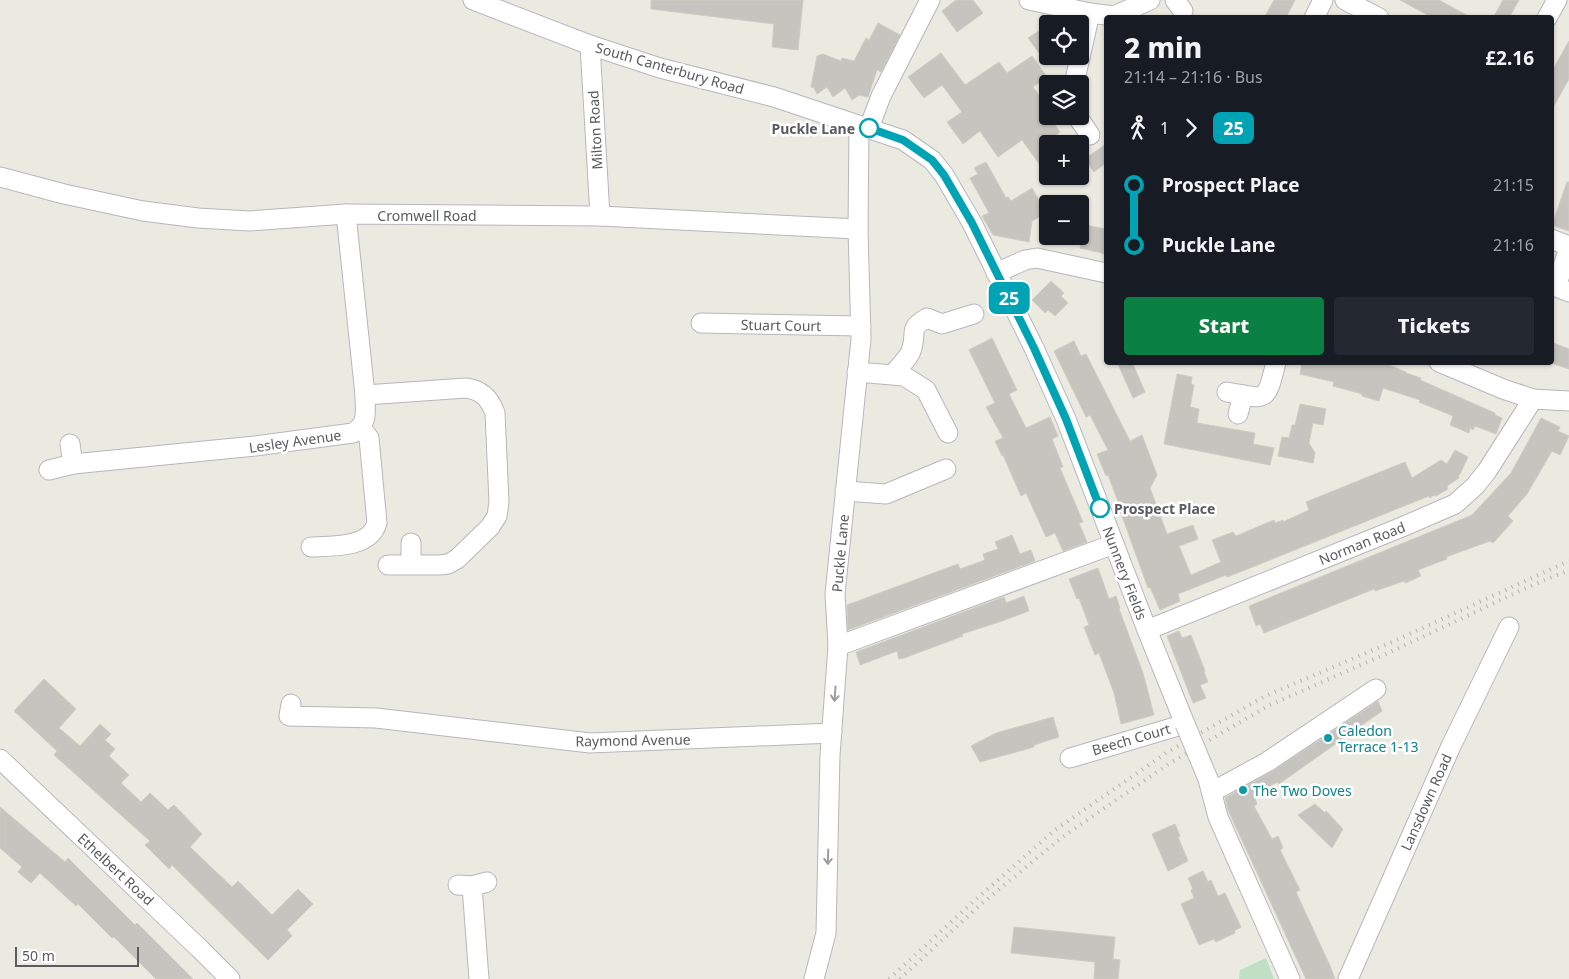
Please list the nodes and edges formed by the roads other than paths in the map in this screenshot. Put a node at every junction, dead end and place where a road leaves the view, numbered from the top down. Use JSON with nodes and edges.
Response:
{"nodes":[{"id":1,"x":473,"y":0,"type":"edge"},
{"id":2,"x":524,"y":0,"type":"edge"},
{"id":3,"x":1029,"y":0,"type":"edge"},
{"id":4,"x":1150,"y":0,"type":"edge"},
{"id":5,"x":1323,"y":0,"type":"edge"},
{"id":6,"x":1345,"y":0,"type":"edge"},
{"id":7,"x":1557,"y":0,"type":"edge"},
{"id":8,"x":924,"y":2,"type":"edge"},
{"id":9,"x":1090,"y":13,"type":"junction"},
{"id":10,"x":1106,"y":15,"type":"edge"},
{"id":11,"x":1116,"y":15,"type":"edge"},
{"id":12,"x":1316,"y":15,"type":"edge"},
{"id":13,"x":1373,"y":15,"type":"edge"},
{"id":14,"x":1549,"y":15,"type":"edge"},
{"id":15,"x":528,"y":20,"type":"junction"},
{"id":16,"x":590,"y":45,"type":"junction"},
{"id":17,"x":1076,"y":75,"type":"edge"},
{"id":18,"x":1083,"y":125,"type":"edge"},
{"id":19,"x":864,"y":127,"type":"junction"},
{"id":20,"x":1090,"y":135,"type":"dead end"},
{"id":21,"x":0,"y":177,"type":"edge"},
{"id":22,"x":346,"y":214,"type":"junction"},
{"id":23,"x":600,"y":216,"type":"junction"},
{"id":24,"x":858,"y":229,"type":"junction"},
{"id":25,"x":1554,"y":240,"type":"edge"},
{"id":26,"x":1569,"y":247,"type":"edge"},
{"id":27,"x":996,"y":273,"type":"junction"},
{"id":28,"x":1104,"y":273,"type":"edge"},
{"id":29,"x":1569,"y":292,"type":"edge"},
{"id":30,"x":974,"y":314,"type":"dead end"},
{"id":31,"x":701,"y":323,"type":"dead end"},
{"id":32,"x":861,"y":326,"type":"junction"},
{"id":33,"x":1275,"y":365,"type":"edge"},
{"id":34,"x":1445,"y":365,"type":"edge"},
{"id":35,"x":856,"y":372,"type":"junction"},
{"id":36,"x":893,"y":374,"type":"junction"},
{"id":37,"x":365,"y":395,"type":"junction"},
{"id":38,"x":1533,"y":399,"type":"junction"},
{"id":39,"x":1569,"y":402,"type":"edge"},
{"id":40,"x":1238,"y":414,"type":"dead end"},
{"id":41,"x":361,"y":428,"type":"junction"},
{"id":42,"x":948,"y":433,"type":"dead end"},
{"id":43,"x":70,"y":444,"type":"dead end"},
{"id":44,"x":72,"y":464,"type":"junction"},
{"id":45,"x":946,"y":469,"type":"dead end"},
{"id":46,"x":49,"y":470,"type":"dead end"},
{"id":47,"x":845,"y":491,"type":"junction"},
{"id":48,"x":411,"y":543,"type":"dead end"},
{"id":49,"x":1114,"y":544,"type":"junction"},
{"id":50,"x":311,"y":547,"type":"dead end"},
{"id":51,"x":411,"y":564,"type":"junction"},
{"id":52,"x":388,"y":565,"type":"dead end"},
{"id":53,"x":1509,"y":627,"type":"dead end"},
{"id":54,"x":1147,"y":630,"type":"junction"},
{"id":55,"x":838,"y":646,"type":"junction"},
{"id":56,"x":1376,"y":689,"type":"dead end"},
{"id":57,"x":291,"y":704,"type":"dead end"},
{"id":58,"x":1185,"y":724,"type":"junction"},
{"id":59,"x":832,"y":733,"type":"junction"},
{"id":60,"x":0,"y":759,"type":"edge"},
{"id":61,"x":1078,"y":761,"type":"dead end"},
{"id":62,"x":1210,"y":786,"type":"junction"},
{"id":63,"x":472,"y":884,"type":"dead end"},
{"id":64,"x":230,"y":979,"type":"edge"},
{"id":65,"x":479,"y":979,"type":"edge"},
{"id":66,"x":814,"y":979,"type":"edge"},
{"id":67,"x":1290,"y":979,"type":"edge"},
{"id":68,"x":1348,"y":979,"type":"edge"}],
"edges":[{"from":1,"to":15,"type":"street","name":"South Canterbury Road"},
{"from":2,"to":15,"type":"street"},
{"from":3,"to":9,"type":"street"},
{"from":4,"to":11,"type":"street"},
{"from":5,"to":12,"type":"street"},
{"from":6,"to":13,"type":"street"},
{"from":7,"to":14,"type":"street"},
{"from":8,"to":19,"type":"street","name":"Puckle Lane"},
{"from":9,"to":10,"type":"street"},
{"from":9,"to":17,"type":"street"},
{"from":15,"to":16,"type":"street","name":"South Canterbury Road"},
{"from":16,"to":19,"type":"street","name":"South Canterbury Road"},
{"from":16,"to":23,"type":"street","name":"Milton Road"},
{"from":18,"to":20,"type":"street"},
{"from":19,"to":24,"type":"street","name":"Puckle Lane"},
{"from":19,"to":27,"type":"street","name":"Nunnery Fields"},
{"from":21,"to":22,"type":"street","name":"Cromwell Road"},
{"from":22,"to":23,"type":"street","name":"Cromwell Road"},
{"from":22,"to":37,"type":"street","name":"Lesley Avenue"},
{"from":23,"to":24,"type":"street","name":"Cromwell Road"},
{"from":24,"to":32,"type":"street","name":"Puckle Lane"},
{"from":25,"to":26,"type":"street"},
{"from":26,"to":29,"type":"street"},
{"from":27,"to":28,"type":"street"},
{"from":27,"to":49,"type":"street","name":"Nunnery Fields"},
{"from":30,"to":36,"type":"street"},
{"from":31,"to":32,"type":"street","name":"Stuart Court"},
{"from":32,"to":35,"type":"street","name":"Puckle Lane"},
{"from":33,"to":40,"type":"street"},
{"from":34,"to":38,"type":"street"},
{"from":35,"to":36,"type":"street"},
{"from":35,"to":47,"type":"street","name":"Puckle Lane"},
{"from":36,"to":42,"type":"street"},
{"from":37,"to":41,"type":"street","name":"Lesley Avenue"},
{"from":37,"to":51,"type":"street"},
{"from":38,"to":39,"type":"street"},
{"from":38,"to":54,"type":"street","name":"Norman Road"},
{"from":41,"to":44,"type":"street","name":"Lesley Avenue"},
{"from":41,"to":50,"type":"street"},
{"from":43,"to":44,"type":"street"},
{"from":44,"to":46,"type":"street","name":"Lesley Avenue"},
{"from":45,"to":47,"type":"street"},
{"from":47,"to":55,"type":"street","name":"Puckle Lane"},
{"from":48,"to":51,"type":"street"},
{"from":49,"to":54,"type":"street","name":"Nunnery Fields"},
{"from":49,"to":55,"type":"street"},
{"from":51,"to":52,"type":"street"},
{"from":53,"to":68,"type":"street","name":"Lansdown Road"},
{"from":54,"to":58,"type":"street","name":"Nunnery Fields"},
{"from":55,"to":59,"type":"street","name":"Puckle Lane","one_way":true},
{"from":56,"to":62,"type":"street"},
{"from":57,"to":59,"type":"street","name":"Raymond Avenue"},
{"from":58,"to":61,"type":"street","name":"Beech Court"},
{"from":58,"to":62,"type":"street","name":"Nunnery Fields","bridge":true},
{"from":59,"to":66,"type":"street","name":"Puckle Lane","one_way":true},
{"from":60,"to":64,"type":"street","name":"Ethelbert Road"},
{"from":62,"to":67,"type":"street","name":"Nunnery Fields"},
{"from":63,"to":65,"type":"street"}]}
